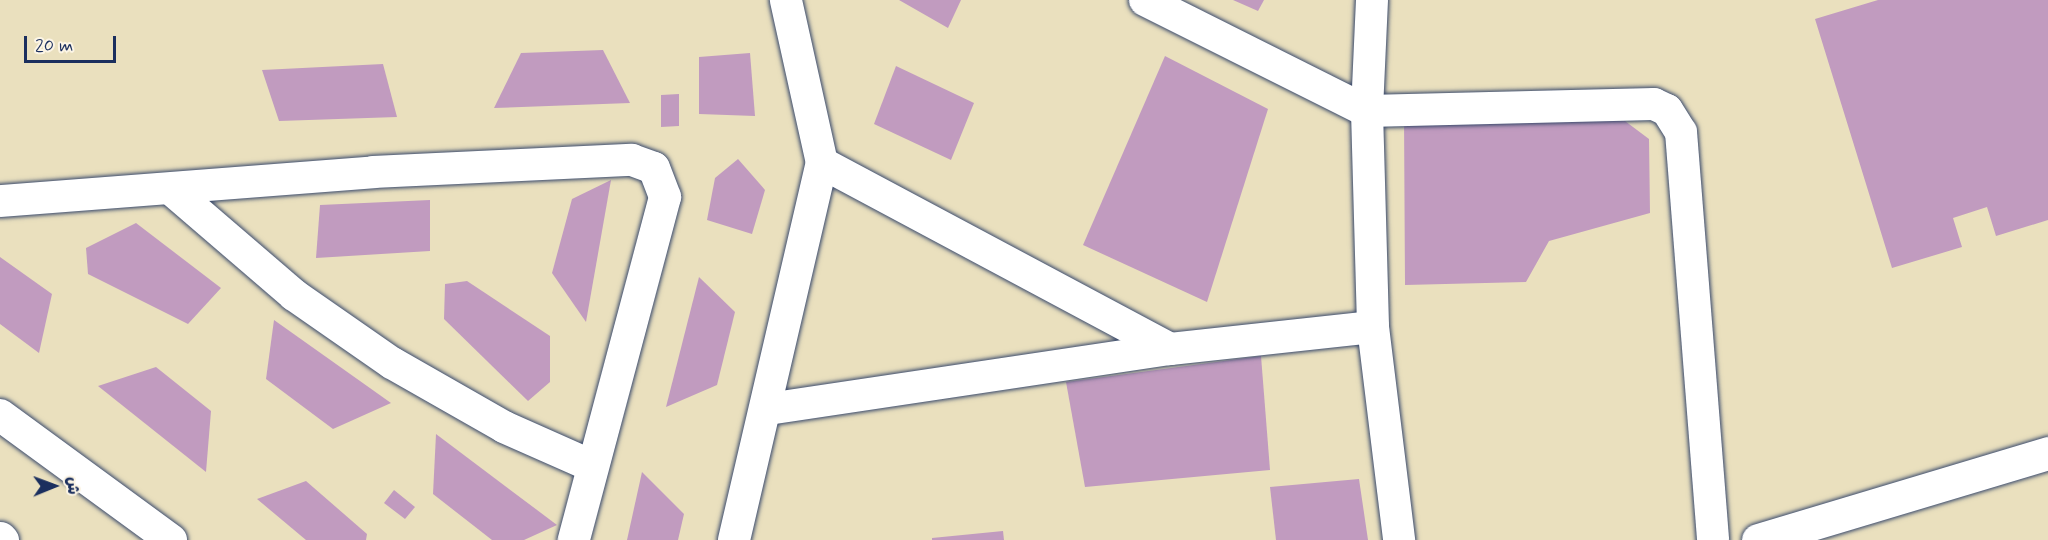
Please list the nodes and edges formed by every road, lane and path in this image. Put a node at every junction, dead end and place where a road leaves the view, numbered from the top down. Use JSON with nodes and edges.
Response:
{"nodes":[{"id":1,"x":786,"y":0,"type":"edge"},
{"id":2,"x":1145,"y":0,"type":"edge"},
{"id":3,"x":1372,"y":0,"type":"edge"},
{"id":4,"x":1368,"y":111,"type":"junction"},
{"id":5,"x":822,"y":163,"type":"junction"},
{"id":6,"x":172,"y":190,"type":"junction"},
{"id":7,"x":0,"y":201,"type":"edge"},
{"id":8,"x":1373,"y":327,"type":"junction"},
{"id":9,"x":1170,"y":349,"type":"junction"},
{"id":10,"x":768,"y":409,"type":"junction"},
{"id":11,"x":0,"y":415,"type":"edge"},
{"id":12,"x":2048,"y":453,"type":"edge"},
{"id":13,"x":592,"y":466,"type":"junction"},
{"id":14,"x":171,"y":540,"type":"edge"},
{"id":15,"x":574,"y":540,"type":"edge"},
{"id":16,"x":734,"y":540,"type":"edge"},
{"id":17,"x":1399,"y":540,"type":"edge"},
{"id":18,"x":1713,"y":540,"type":"edge"},
{"id":19,"x":1758,"y":540,"type":"edge"}],
"edges":[{"from":1,"to":5,"type":"street"},
{"from":2,"to":4,"type":"street"},
{"from":3,"to":4,"type":"street"},
{"from":4,"to":8,"type":"street"},
{"from":4,"to":18,"type":"street"},
{"from":5,"to":9,"type":"street"},
{"from":5,"to":10,"type":"street"},
{"from":6,"to":7,"type":"street"},
{"from":6,"to":13,"type":"street"},
{"from":6,"to":13,"type":"street"},
{"from":8,"to":9,"type":"street"},
{"from":8,"to":17,"type":"street"},
{"from":9,"to":10,"type":"street"},
{"from":10,"to":16,"type":"street"},
{"from":11,"to":14,"type":"street"},
{"from":12,"to":19,"type":"street"},
{"from":13,"to":15,"type":"street"}]}
